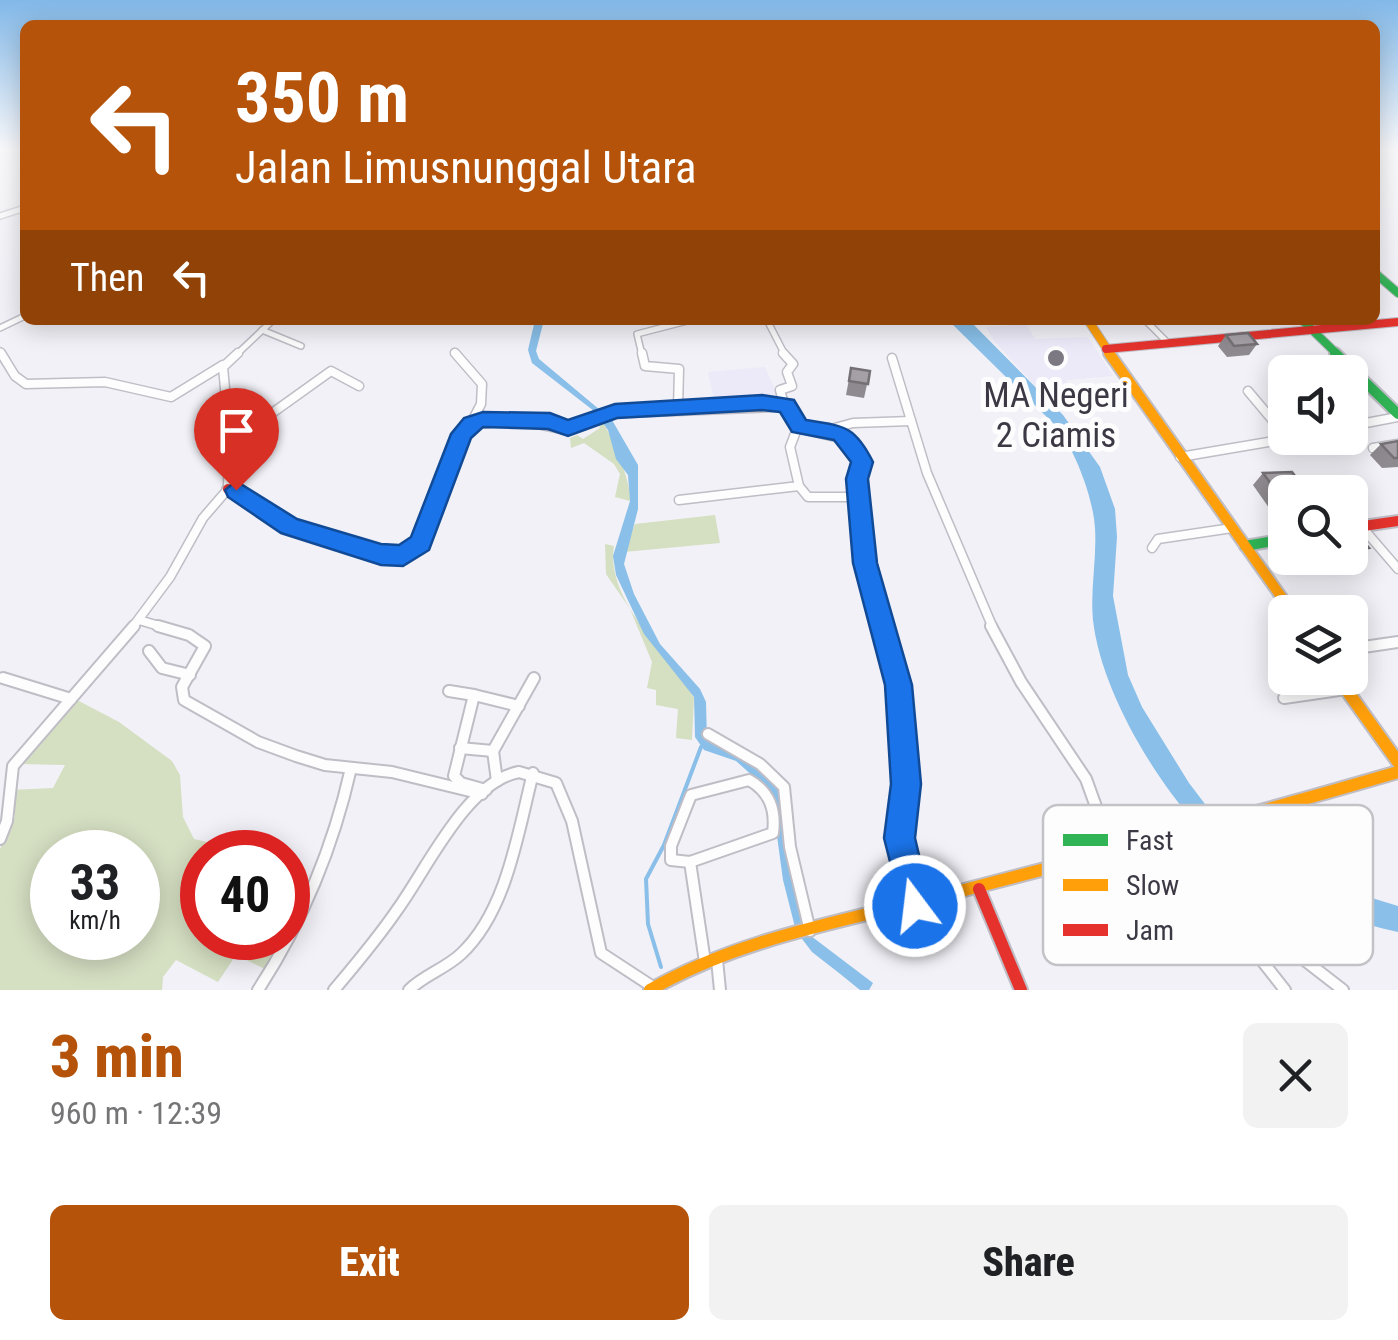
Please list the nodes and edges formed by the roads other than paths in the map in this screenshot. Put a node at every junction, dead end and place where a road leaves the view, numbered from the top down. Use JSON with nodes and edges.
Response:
{"nodes":[{"id":1,"x":268,"y":325,"type":"edge"},
{"id":2,"x":672,"y":325,"type":"edge"},
{"id":3,"x":769,"y":325,"type":"edge"},
{"id":4,"x":1091,"y":325,"type":"edge"},
{"id":5,"x":1150,"y":325,"type":"edge"},
{"id":6,"x":1307,"y":325,"type":"edge"},
{"id":7,"x":1373,"y":325,"type":"edge"},
{"id":8,"x":262,"y":330,"type":"junction"},
{"id":9,"x":1314,"y":332,"type":"junction"},
{"id":10,"x":1169,"y":344,"type":"junction"},
{"id":11,"x":301,"y":346,"type":"dead end"},
{"id":12,"x":1106,"y":350,"type":"junction"},
{"id":13,"x":0,"y":351,"type":"edge"},
{"id":14,"x":454,"y":352,"type":"dead end"},
{"id":15,"x":892,"y":358,"type":"dead end"},
{"id":16,"x":225,"y":364,"type":"junction"},
{"id":17,"x":359,"y":386,"type":"dead end"},
{"id":18,"x":1248,"y":390,"type":"dead end"},
{"id":19,"x":784,"y":404,"type":"junction"},
{"id":20,"x":678,"y":408,"type":"junction"},
{"id":21,"x":1268,"y":414,"type":"edge"},
{"id":22,"x":1398,"y":416,"type":"edge"},
{"id":23,"x":911,"y":421,"type":"junction"},
{"id":24,"x":1368,"y":422,"type":"edge"},
{"id":25,"x":471,"y":423,"type":"junction"},
{"id":26,"x":798,"y":426,"type":"junction"},
{"id":27,"x":831,"y":429,"type":"junction"},
{"id":28,"x":1268,"y":442,"type":"edge"},
{"id":29,"x":229,"y":444,"type":"junction"},
{"id":30,"x":1398,"y":444,"type":"edge"},
{"id":31,"x":1373,"y":448,"type":"dead end"},
{"id":32,"x":1180,"y":457,"type":"junction"},
{"id":33,"x":799,"y":486,"type":"junction"},
{"id":34,"x":228,"y":488,"type":"junction"},
{"id":35,"x":860,"y":497,"type":"junction"},
{"id":36,"x":679,"y":500,"type":"dead end"},
{"id":37,"x":1398,"y":521,"type":"edge"},
{"id":38,"x":1368,"y":525,"type":"edge"},
{"id":39,"x":1232,"y":528,"type":"junction"},
{"id":40,"x":1368,"y":539,"type":"edge"},
{"id":41,"x":1268,"y":542,"type":"edge"},
{"id":42,"x":1245,"y":546,"type":"junction"},
{"id":43,"x":1152,"y":548,"type":"dead end"},
{"id":44,"x":1398,"y":569,"type":"edge"},
{"id":45,"x":1280,"y":595,"type":"edge"},
{"id":46,"x":139,"y":620,"type":"junction"},
{"id":47,"x":1398,"y":642,"type":"edge"},
{"id":48,"x":1368,"y":646,"type":"edge"},
{"id":49,"x":148,"y":652,"type":"dead end"},
{"id":50,"x":190,"y":675,"type":"junction"},
{"id":51,"x":3,"y":678,"type":"dead end"},
{"id":52,"x":534,"y":678,"type":"dead end"},
{"id":53,"x":450,"y":692,"type":"dead end"},
{"id":54,"x":474,"y":694,"type":"junction"},
{"id":55,"x":1303,"y":695,"type":"edge"},
{"id":56,"x":1351,"y":695,"type":"edge"},
{"id":57,"x":1284,"y":698,"type":"dead end"},
{"id":58,"x":71,"y":699,"type":"junction"},
{"id":59,"x":519,"y":706,"type":"junction"},
{"id":60,"x":708,"y":734,"type":"dead end"},
{"id":61,"x":460,"y":748,"type":"junction"},
{"id":62,"x":493,"y":751,"type":"junction"},
{"id":63,"x":1398,"y":762,"type":"edge"},
{"id":64,"x":351,"y":768,"type":"junction"},
{"id":65,"x":533,"y":772,"type":"junction"},
{"id":66,"x":1398,"y":772,"type":"edge"},
{"id":67,"x":497,"y":780,"type":"junction"},
{"id":68,"x":484,"y":792,"type":"junction"},
{"id":69,"x":1095,"y":805,"type":"edge"},
{"id":70,"x":1286,"y":805,"type":"edge"},
{"id":71,"x":0,"y":840,"type":"edge"},
{"id":72,"x":690,"y":862,"type":"junction"},
{"id":73,"x":1043,"y":871,"type":"edge"},
{"id":74,"x":979,"y":889,"type":"junction"},
{"id":75,"x":915,"y":906,"type":"junction"},
{"id":76,"x":810,"y":931,"type":"junction"},
{"id":77,"x":711,"y":960,"type":"junction"},
{"id":78,"x":1266,"y":965,"type":"edge"},
{"id":79,"x":1311,"y":965,"type":"edge"},
{"id":80,"x":652,"y":988,"type":"edge"},
{"id":81,"x":258,"y":990,"type":"edge"},
{"id":82,"x":334,"y":990,"type":"edge"},
{"id":83,"x":409,"y":990,"type":"edge"},
{"id":84,"x":720,"y":990,"type":"edge"},
{"id":85,"x":1021,"y":990,"type":"edge"},
{"id":86,"x":1286,"y":990,"type":"edge"},
{"id":87,"x":1343,"y":990,"type":"edge"}],
"edges":[{"from":1,"to":8,"type":"street"},
{"from":2,"to":20,"type":"street"},
{"from":3,"to":19,"type":"street"},
{"from":4,"to":12,"type":"main road"},
{"from":5,"to":10,"type":"street"},
{"from":6,"to":9,"type":"main road"},
{"from":7,"to":9,"type":"main road"},
{"from":8,"to":11,"type":"street"},
{"from":8,"to":16,"type":"street"},
{"from":9,"to":10,"type":"main road"},
{"from":9,"to":22,"type":"main road"},
{"from":10,"to":12,"type":"main road"},
{"from":12,"to":32,"type":"main road"},
{"from":13,"to":16,"type":"street"},
{"from":14,"to":25,"type":"street"},
{"from":15,"to":23,"type":"street"},
{"from":16,"to":29,"type":"street"},
{"from":17,"to":29,"type":"street"},
{"from":18,"to":21,"type":"street"},
{"from":19,"to":20,"type":"main road"},
{"from":19,"to":26,"type":"main road"},
{"from":20,"to":25,"type":"main road"},
{"from":22,"to":24,"type":"street"},
{"from":23,"to":27,"type":"street"},
{"from":23,"to":69,"type":"street"},
{"from":25,"to":34,"type":"main road"},
{"from":26,"to":27,"type":"main road"},
{"from":26,"to":33,"type":"street"},
{"from":27,"to":35,"type":"main road"},
{"from":28,"to":32,"type":"street"},
{"from":29,"to":34,"type":"street"},
{"from":30,"to":31,"type":"street"},
{"from":32,"to":39,"type":"main road"},
{"from":33,"to":35,"type":"street"},
{"from":33,"to":36,"type":"street"},
{"from":34,"to":46,"type":"street"},
{"from":35,"to":75,"type":"main road"},
{"from":37,"to":38,"type":"main road"},
{"from":39,"to":42,"type":"main road"},
{"from":39,"to":43,"type":"street"},
{"from":40,"to":44,"type":"street"},
{"from":41,"to":42,"type":"main road"},
{"from":42,"to":45,"type":"main road"},
{"from":46,"to":50,"type":"street"},
{"from":46,"to":58,"type":"street"},
{"from":47,"to":48,"type":"street"},
{"from":49,"to":50,"type":"street"},
{"from":50,"to":64,"type":"street"},
{"from":51,"to":58,"type":"street"},
{"from":52,"to":59,"type":"street"},
{"from":53,"to":54,"type":"street"},
{"from":54,"to":59,"type":"street"},
{"from":54,"to":61,"type":"street"},
{"from":55,"to":57,"type":"street"},
{"from":56,"to":63,"type":"main road"},
{"from":58,"to":71,"type":"street"},
{"from":59,"to":62,"type":"street"},
{"from":60,"to":76,"type":"street"},
{"from":61,"to":62,"type":"street"},
{"from":61,"to":68,"type":"street"},
{"from":62,"to":67,"type":"street"},
{"from":64,"to":68,"type":"street"},
{"from":64,"to":81,"type":"street"},
{"from":65,"to":67,"type":"street"},
{"from":65,"to":80,"type":"street"},
{"from":65,"to":83,"type":"street"},
{"from":66,"to":70,"type":"main road"},
{"from":67,"to":68,"type":"street"},
{"from":68,"to":82,"type":"street"},
{"from":72,"to":72,"type":"street"},
{"from":72,"to":77,"type":"street"},
{"from":73,"to":74,"type":"main road"},
{"from":74,"to":75,"type":"main road"},
{"from":74,"to":85,"type":"main road"},
{"from":75,"to":76,"type":"main road"},
{"from":76,"to":77,"type":"main road"},
{"from":77,"to":80,"type":"main road"},
{"from":77,"to":84,"type":"street"},
{"from":78,"to":86,"type":"street"},
{"from":79,"to":87,"type":"street"}]}
